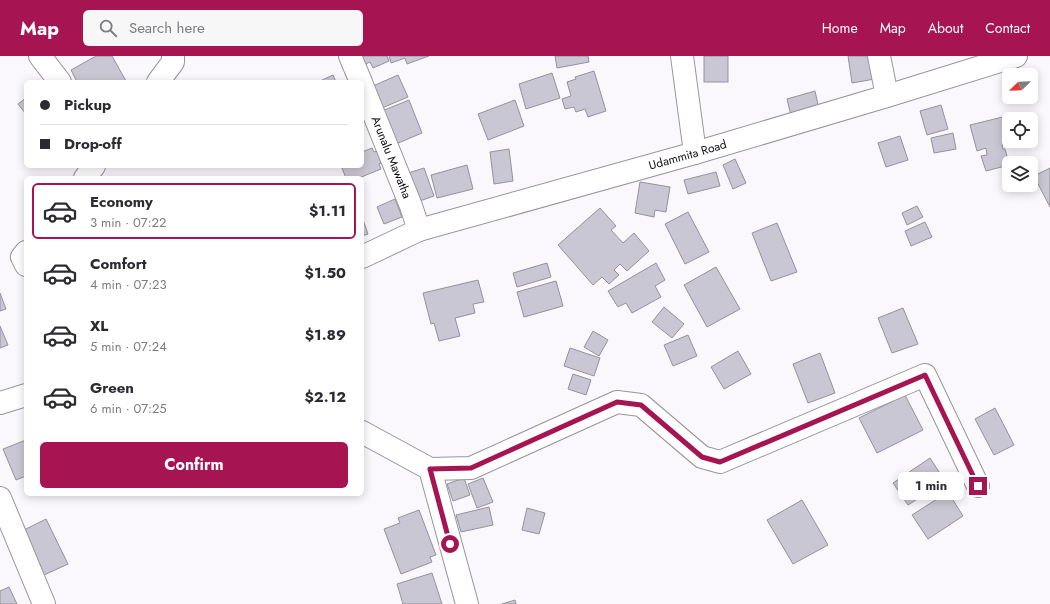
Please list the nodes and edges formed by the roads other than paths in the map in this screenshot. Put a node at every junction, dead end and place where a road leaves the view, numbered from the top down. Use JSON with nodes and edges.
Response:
{"nodes":[{"id":1,"x":40,"y":56,"type":"edge"},
{"id":2,"x":173,"y":56,"type":"edge"},
{"id":3,"x":350,"y":56,"type":"edge"},
{"id":4,"x":682,"y":56,"type":"edge"},
{"id":5,"x":879,"y":56,"type":"edge"},
{"id":6,"x":1016,"y":56,"type":"edge"},
{"id":7,"x":58,"y":80,"type":"edge"},
{"id":8,"x":160,"y":80,"type":"edge"},
{"id":9,"x":360,"y":80,"type":"edge"},
{"id":10,"x":364,"y":90,"type":"edge"},
{"id":11,"x":887,"y":96,"type":"junction"},
{"id":12,"x":695,"y":153,"type":"junction"},
{"id":13,"x":419,"y":230,"type":"junction"},
{"id":14,"x":364,"y":256,"type":"edge"},
{"id":15,"x":24,"y":396,"type":"edge"},
{"id":16,"x":0,"y":403,"type":"edge"},
{"id":17,"x":364,"y":433,"type":"edge"},
{"id":18,"x":430,"y":469,"type":"junction"},
{"id":19,"x":978,"y":486,"type":"dead end"},
{"id":20,"x":0,"y":498,"type":"edge"},
{"id":21,"x":44,"y":604,"type":"edge"},
{"id":22,"x":467,"y":604,"type":"edge"}],
"edges":[{"from":1,"to":7,"type":"street"},
{"from":2,"to":8,"type":"street"},
{"from":3,"to":9,"type":"street"},
{"from":4,"to":12,"type":"street"},
{"from":5,"to":11,"type":"street"},
{"from":6,"to":11,"type":"street","name":"Udammita Road"},
{"from":10,"to":13,"type":"street","name":"Arunalu Mawatha"},
{"from":11,"to":12,"type":"street","name":"Udammita Road"},
{"from":12,"to":13,"type":"street","name":"Udammita Road"},
{"from":13,"to":14,"type":"street","name":"Udammita Road"},
{"from":15,"to":16,"type":"street"},
{"from":17,"to":18,"type":"street"},
{"from":18,"to":19,"type":"street"},
{"from":18,"to":22,"type":"street"},
{"from":20,"to":21,"type":"street"}]}
